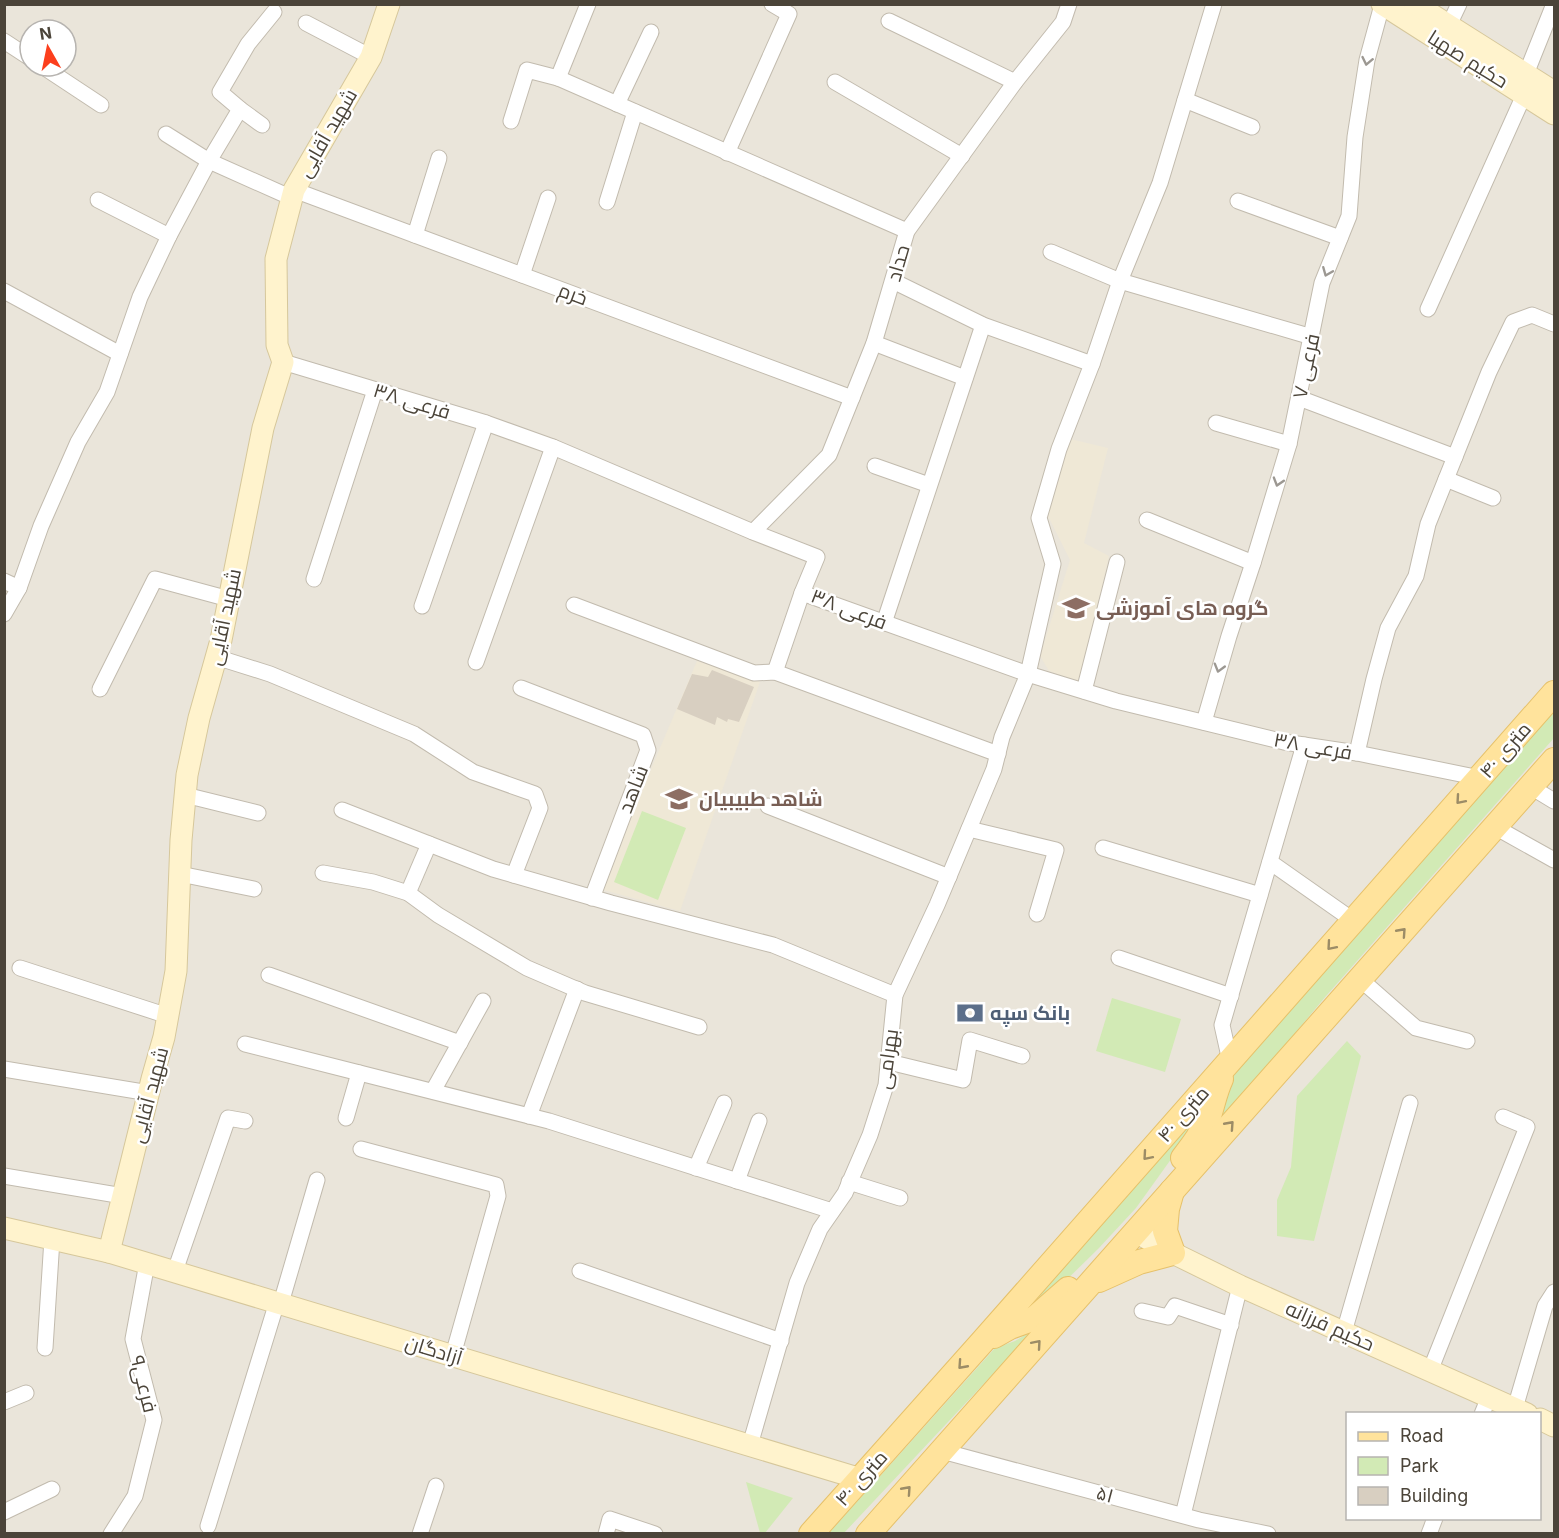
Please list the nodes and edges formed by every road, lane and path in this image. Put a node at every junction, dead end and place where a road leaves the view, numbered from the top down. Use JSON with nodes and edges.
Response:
{"nodes":[{"id":1,"x":389,"y":4,"type":"edge"},
{"id":2,"x":588,"y":4,"type":"edge"},
{"id":3,"x":772,"y":4,"type":"edge"},
{"id":4,"x":1069,"y":4,"type":"edge"},
{"id":5,"x":1214,"y":4,"type":"edge"},
{"id":6,"x":1416,"y":4,"type":"edge"},
{"id":7,"x":1459,"y":4,"type":"edge"},
{"id":8,"x":1554,"y":4,"type":"edge"},
{"id":9,"x":1382,"y":5,"type":"edge"},
{"id":10,"x":274,"y":12,"type":"dead end"},
{"id":11,"x":889,"y":21,"type":"dead end"},
{"id":12,"x":306,"y":23,"type":"dead end"},
{"id":13,"x":1449,"y":26,"type":"junction"},
{"id":14,"x":651,"y":32,"type":"dead end"},
{"id":15,"x":4,"y":41,"type":"edge"},
{"id":16,"x":18,"y":50,"type":"edge"},
{"id":17,"x":371,"y":57,"type":"junction"},
{"id":18,"x":60,"y":78,"type":"edge"},
{"id":19,"x":558,"y":78,"type":"junction"},
{"id":20,"x":835,"y":82,"type":"dead end"},
{"id":21,"x":1015,"y":82,"type":"junction"},
{"id":22,"x":1525,"y":84,"type":"junction"},
{"id":23,"x":1554,"y":93,"type":"edge"},
{"id":24,"x":1185,"y":100,"type":"junction"},
{"id":25,"x":617,"y":104,"type":"junction"},
{"id":26,"x":101,"y":105,"type":"dead end"},
{"id":27,"x":240,"y":109,"type":"junction"},
{"id":28,"x":635,"y":112,"type":"junction"},
{"id":29,"x":1554,"y":114,"type":"edge"},
{"id":30,"x":511,"y":121,"type":"dead end"},
{"id":31,"x":262,"y":125,"type":"dead end"},
{"id":32,"x":1252,"y":127,"type":"dead end"},
{"id":33,"x":166,"y":134,"type":"dead end"},
{"id":34,"x":727,"y":153,"type":"junction"},
{"id":35,"x":962,"y":156,"type":"junction"},
{"id":36,"x":438,"y":158,"type":"dead end"},
{"id":37,"x":209,"y":161,"type":"junction"},
{"id":38,"x":293,"y":194,"type":"junction"},
{"id":39,"x":548,"y":198,"type":"dead end"},
{"id":40,"x":98,"y":200,"type":"dead end"},
{"id":41,"x":1238,"y":201,"type":"dead end"},
{"id":42,"x":607,"y":202,"type":"dead end"},
{"id":43,"x":907,"y":231,"type":"junction"},
{"id":44,"x":414,"y":235,"type":"junction"},
{"id":45,"x":169,"y":236,"type":"junction"},
{"id":46,"x":1340,"y":238,"type":"junction"},
{"id":47,"x":1051,"y":252,"type":"dead end"},
{"id":48,"x":522,"y":276,"type":"junction"},
{"id":49,"x":893,"y":281,"type":"junction"},
{"id":50,"x":1120,"y":281,"type":"junction"},
{"id":51,"x":4,"y":291,"type":"edge"},
{"id":52,"x":1428,"y":309,"type":"dead end"},
{"id":53,"x":1554,"y":324,"type":"edge"},
{"id":54,"x":982,"y":325,"type":"junction"},
{"id":55,"x":1312,"y":337,"type":"junction"},
{"id":56,"x":874,"y":343,"type":"junction"},
{"id":57,"x":120,"y":354,"type":"junction"},
{"id":58,"x":283,"y":362,"type":"junction"},
{"id":59,"x":1092,"y":364,"type":"junction"},
{"id":60,"x":965,"y":378,"type":"junction"},
{"id":61,"x":375,"y":390,"type":"junction"},
{"id":62,"x":852,"y":398,"type":"junction"},
{"id":63,"x":1299,"y":398,"type":"junction"},
{"id":64,"x":486,"y":423,"type":"junction"},
{"id":65,"x":1216,"y":423,"type":"dead end"},
{"id":66,"x":1289,"y":444,"type":"junction"},
{"id":67,"x":553,"y":447,"type":"junction"},
{"id":68,"x":1455,"y":457,"type":"junction"},
{"id":69,"x":875,"y":466,"type":"dead end"},
{"id":70,"x":1446,"y":479,"type":"junction"},
{"id":71,"x":929,"y":485,"type":"junction"},
{"id":72,"x":1493,"y":498,"type":"dead end"},
{"id":73,"x":1147,"y":520,"type":"dead end"},
{"id":74,"x":753,"y":532,"type":"junction"},
{"id":75,"x":1117,"y":562,"type":"dead end"},
{"id":76,"x":1253,"y":563,"type":"junction"},
{"id":77,"x":314,"y":579,"type":"dead end"},
{"id":78,"x":4,"y":581,"type":"edge"},
{"id":79,"x":19,"y":588,"type":"junction"},
{"id":80,"x":802,"y":593,"type":"junction"},
{"id":81,"x":229,"y":599,"type":"junction"},
{"id":82,"x":574,"y":605,"type":"dead end"},
{"id":83,"x":422,"y":606,"type":"dead end"},
{"id":84,"x":4,"y":614,"type":"edge"},
{"id":85,"x":884,"y":623,"type":"junction"},
{"id":86,"x":216,"y":657,"type":"junction"},
{"id":87,"x":476,"y":662,"type":"dead end"},
{"id":88,"x":775,"y":672,"type":"junction"},
{"id":89,"x":1028,"y":674,"type":"junction"},
{"id":90,"x":521,"y":688,"type":"dead end"},
{"id":91,"x":100,"y":689,"type":"dead end"},
{"id":92,"x":1084,"y":691,"type":"junction"},
{"id":93,"x":1554,"y":693,"type":"edge"},
{"id":94,"x":1204,"y":722,"type":"junction"},
{"id":95,"x":1304,"y":745,"type":"junction"},
{"id":96,"x":1357,"y":753,"type":"junction"},
{"id":97,"x":998,"y":754,"type":"junction"},
{"id":98,"x":1554,"y":760,"type":"edge"},
{"id":99,"x":1480,"y":778,"type":"junction"},
{"id":100,"x":1531,"y":787,"type":"junction"},
{"id":101,"x":185,"y":795,"type":"junction"},
{"id":102,"x":1554,"y":801,"type":"edge"},
{"id":103,"x":768,"y":806,"type":"dead end"},
{"id":104,"x":342,"y":810,"type":"dead end"},
{"id":105,"x":258,"y":813,"type":"dead end"},
{"id":106,"x":1495,"y":827,"type":"junction"},
{"id":107,"x":969,"y":829,"type":"junction"},
{"id":108,"x":429,"y":844,"type":"junction"},
{"id":109,"x":1103,"y":848,"type":"dead end"},
{"id":110,"x":1554,"y":860,"type":"edge"},
{"id":111,"x":1270,"y":862,"type":"junction"},
{"id":112,"x":323,"y":873,"type":"dead end"},
{"id":113,"x":180,"y":874,"type":"junction"},
{"id":114,"x":514,"y":875,"type":"junction"},
{"id":115,"x":949,"y":877,"type":"junction"},
{"id":116,"x":254,"y":889,"type":"dead end"},
{"id":117,"x":408,"y":893,"type":"junction"},
{"id":118,"x":1260,"y":895,"type":"junction"},
{"id":119,"x":591,"y":897,"type":"junction"},
{"id":120,"x":1037,"y":914,"type":"dead end"},
{"id":121,"x":1354,"y":921,"type":"junction"},
{"id":122,"x":1119,"y":958,"type":"dead end"},
{"id":123,"x":20,"y":968,"type":"dead end"},
{"id":124,"x":269,"y":975,"type":"dead end"},
{"id":125,"x":1360,"y":979,"type":"junction"},
{"id":126,"x":577,"y":989,"type":"junction"},
{"id":127,"x":896,"y":995,"type":"junction"},
{"id":128,"x":1231,"y":996,"type":"junction"},
{"id":129,"x":483,"y":1001,"type":"dead end"},
{"id":130,"x":168,"y":1016,"type":"junction"},
{"id":131,"x":699,"y":1027,"type":"dead end"},
{"id":132,"x":1467,"y":1041,"type":"dead end"},
{"id":133,"x":460,"y":1043,"type":"junction"},
{"id":134,"x":245,"y":1044,"type":"dead end"},
{"id":135,"x":1022,"y":1056,"type":"dead end"},
{"id":136,"x":1230,"y":1061,"type":"junction"},
{"id":137,"x":889,"y":1062,"type":"junction"},
{"id":138,"x":4,"y":1070,"type":"edge"},
{"id":139,"x":359,"y":1073,"type":"junction"},
{"id":140,"x":434,"y":1091,"type":"junction"},
{"id":141,"x":149,"y":1094,"type":"junction"},
{"id":142,"x":724,"y":1103,"type":"dead end"},
{"id":143,"x":1410,"y":1103,"type":"dead end"},
{"id":144,"x":529,"y":1116,"type":"junction"},
{"id":145,"x":1503,"y":1117,"type":"dead end"},
{"id":146,"x":346,"y":1118,"type":"dead end"},
{"id":147,"x":245,"y":1121,"type":"dead end"},
{"id":148,"x":759,"y":1121,"type":"dead end"},
{"id":149,"x":361,"y":1149,"type":"dead end"},
{"id":150,"x":696,"y":1168,"type":"junction"},
{"id":151,"x":4,"y":1176,"type":"edge"},
{"id":152,"x":317,"y":1180,"type":"dead end"},
{"id":153,"x":737,"y":1181,"type":"junction"},
{"id":154,"x":849,"y":1182,"type":"junction"},
{"id":155,"x":1172,"y":1190,"type":"junction"},
{"id":156,"x":123,"y":1196,"type":"junction"},
{"id":157,"x":900,"y":1198,"type":"dead end"},
{"id":158,"x":832,"y":1211,"type":"junction"},
{"id":159,"x":4,"y":1228,"type":"edge"},
{"id":160,"x":1136,"y":1232,"type":"junction"},
{"id":161,"x":52,"y":1239,"type":"junction"},
{"id":162,"x":110,"y":1252,"type":"junction"},
{"id":163,"x":1173,"y":1253,"type":"junction"},
{"id":164,"x":147,"y":1263,"type":"junction"},
{"id":165,"x":175,"y":1271,"type":"junction"},
{"id":166,"x":580,"y":1271,"type":"dead end"},
{"id":167,"x":1240,"y":1286,"type":"junction"},
{"id":168,"x":1087,"y":1287,"type":"junction"},
{"id":169,"x":1554,"y":1292,"type":"edge"},
{"id":170,"x":279,"y":1303,"type":"junction"},
{"id":171,"x":1142,"y":1311,"type":"dead end"},
{"id":172,"x":1231,"y":1325,"type":"junction"},
{"id":173,"x":1344,"y":1332,"type":"junction"},
{"id":174,"x":780,"y":1341,"type":"junction"},
{"id":175,"x":983,"y":1341,"type":"junction"},
{"id":176,"x":45,"y":1348,"type":"dead end"},
{"id":177,"x":453,"y":1355,"type":"junction"},
{"id":178,"x":1431,"y":1371,"type":"junction"},
{"id":179,"x":26,"y":1393,"type":"dead end"},
{"id":180,"x":4,"y":1402,"type":"edge"},
{"id":181,"x":1486,"y":1405,"type":"edge"},
{"id":182,"x":1521,"y":1411,"type":"edge"},
{"id":183,"x":750,"y":1445,"type":"junction"},
{"id":184,"x":942,"y":1451,"type":"junction"},
{"id":185,"x":861,"y":1479,"type":"junction"},
{"id":186,"x":436,"y":1486,"type":"dead end"},
{"id":187,"x":52,"y":1489,"type":"dead end"},
{"id":188,"x":4,"y":1512,"type":"edge"},
{"id":189,"x":1183,"y":1515,"type":"junction"},
{"id":190,"x":208,"y":1526,"type":"dead end"},
{"id":191,"x":1196,"y":1527,"type":"edge"},
{"id":192,"x":111,"y":1533,"type":"edge"},
{"id":193,"x":420,"y":1533,"type":"edge"},
{"id":194,"x":606,"y":1533,"type":"edge"},
{"id":195,"x":655,"y":1533,"type":"edge"},
{"id":196,"x":811,"y":1533,"type":"edge"},
{"id":197,"x":868,"y":1533,"type":"edge"},
{"id":198,"x":1268,"y":1533,"type":"edge"}],
"edges":[{"from":1,"to":17,"type":"street","name":"شهید آقایی"},
{"from":2,"to":19,"type":"street"},
{"from":3,"to":34,"type":"street"},
{"from":4,"to":21,"type":"street","name":"حداد"},
{"from":5,"to":24,"type":"street","name":"بهرامی"},
{"from":6,"to":13,"type":"street","name":"حکیم صهبا"},
{"from":7,"to":13,"type":"street"},
{"from":8,"to":22,"type":"street"},
{"from":9,"to":22,"type":"street","name":"حکیم صهبا"},
{"from":9,"to":46,"type":"street","name":"فرعی ۷","one_way":true},
{"from":10,"to":27,"type":"street"},
{"from":11,"to":21,"type":"street"},
{"from":12,"to":17,"type":"street"},
{"from":13,"to":22,"type":"street","name":"حکیم صهبا"},
{"from":14,"to":25,"type":"street"},
{"from":15,"to":16,"type":"street"},
{"from":17,"to":38,"type":"street","name":"شهید آقایی"},
{"from":18,"to":26,"type":"street"},
{"from":19,"to":25,"type":"street"},
{"from":19,"to":30,"type":"street"},
{"from":20,"to":35,"type":"street"},
{"from":21,"to":35,"type":"street","name":"حداد"},
{"from":22,"to":23,"type":"street","name":"حکیم صهبا"},
{"from":22,"to":29,"type":"street","name":"حکیم صهبا"},
{"from":22,"to":52,"type":"street"},
{"from":24,"to":32,"type":"street"},
{"from":24,"to":50,"type":"street","name":"بهرامی"},
{"from":25,"to":28,"type":"street"},
{"from":27,"to":31,"type":"street"},
{"from":27,"to":37,"type":"street"},
{"from":28,"to":34,"type":"street"},
{"from":28,"to":42,"type":"street"},
{"from":33,"to":37,"type":"street","name":"خرم"},
{"from":34,"to":43,"type":"street"},
{"from":35,"to":43,"type":"street","name":"حداد"},
{"from":36,"to":44,"type":"street"},
{"from":37,"to":38,"type":"street","name":"خرم"},
{"from":37,"to":45,"type":"street"},
{"from":38,"to":44,"type":"street","name":"خرم"},
{"from":38,"to":58,"type":"street","name":"شهید آقایی"},
{"from":39,"to":48,"type":"street"},
{"from":40,"to":45,"type":"street"},
{"from":41,"to":46,"type":"street"},
{"from":43,"to":49,"type":"street","name":"حداد"},
{"from":44,"to":48,"type":"street","name":"خرم"},
{"from":45,"to":57,"type":"street"},
{"from":46,"to":55,"type":"street","name":"فرعی ۷","one_way":true},
{"from":47,"to":50,"type":"street"},
{"from":48,"to":62,"type":"street","name":"خرم"},
{"from":49,"to":54,"type":"street"},
{"from":49,"to":56,"type":"street","name":"حداد"},
{"from":50,"to":55,"type":"street"},
{"from":50,"to":59,"type":"street","name":"بهرامی"},
{"from":51,"to":57,"type":"street"},
{"from":53,"to":68,"type":"street"},
{"from":54,"to":59,"type":"street"},
{"from":54,"to":60,"type":"street"},
{"from":55,"to":63,"type":"street","name":"فرعی ۷"},
{"from":56,"to":60,"type":"street"},
{"from":56,"to":62,"type":"street","name":"حداد"},
{"from":57,"to":79,"type":"street"},
{"from":58,"to":61,"type":"street","name":"فرعی ۳۸"},
{"from":58,"to":81,"type":"street","name":"شهید آقایی"},
{"from":59,"to":89,"type":"street","name":"بهرامی"},
{"from":60,"to":71,"type":"street"},
{"from":61,"to":64,"type":"street","name":"فرعی ۳۸"},
{"from":61,"to":77,"type":"street"},
{"from":62,"to":74,"type":"street","name":"حداد"},
{"from":63,"to":66,"type":"street","name":"فرعی ۷"},
{"from":63,"to":68,"type":"street"},
{"from":64,"to":67,"type":"street","name":"فرعی ۳۸"},
{"from":64,"to":83,"type":"street"},
{"from":65,"to":66,"type":"street"},
{"from":66,"to":76,"type":"street","name":"فرعی ۷","one_way":true},
{"from":67,"to":74,"type":"street","name":"فرعی ۳۸"},
{"from":67,"to":87,"type":"street"},
{"from":68,"to":70,"type":"street"},
{"from":69,"to":71,"type":"street"},
{"from":70,"to":72,"type":"street"},
{"from":70,"to":96,"type":"street"},
{"from":71,"to":85,"type":"street"},
{"from":73,"to":76,"type":"street"},
{"from":74,"to":80,"type":"street","name":"فرعی ۳۸"},
{"from":75,"to":92,"type":"street"},
{"from":76,"to":94,"type":"street","name":"فرعی ۷","one_way":true},
{"from":78,"to":79,"type":"street"},
{"from":79,"to":84,"type":"street"},
{"from":80,"to":85,"type":"street","name":"فرعی ۳۸"},
{"from":80,"to":88,"type":"street"},
{"from":81,"to":86,"type":"street","name":"شهید آقایی"},
{"from":81,"to":91,"type":"street"},
{"from":82,"to":88,"type":"street"},
{"from":85,"to":89,"type":"street","name":"فرعی ۳۸"},
{"from":86,"to":101,"type":"street","name":"شهید آقایی"},
{"from":86,"to":114,"type":"street"},
{"from":88,"to":97,"type":"street"},
{"from":89,"to":92,"type":"street","name":"فرعی ۳۸"},
{"from":89,"to":97,"type":"street","name":"بهرامی"},
{"from":90,"to":119,"type":"street","name":"شاهد"},
{"from":92,"to":94,"type":"street","name":"فرعی ۳۸"},
{"from":93,"to":99,"type":"main road","name":"۴۰ متری"},
{"from":94,"to":95,"type":"street","name":"فرعی ۳۸"},
{"from":95,"to":96,"type":"street","name":"فرعی ۳۸"},
{"from":95,"to":111,"type":"street"},
{"from":96,"to":99,"type":"street","name":"فرعی ۳۸"},
{"from":97,"to":107,"type":"street","name":"بهرامی"},
{"from":98,"to":100,"type":"main road"},
{"from":99,"to":121,"type":"main road","name":"۴۰ متری","one_way":true},
{"from":100,"to":102,"type":"street"},
{"from":100,"to":106,"type":"main road"},
{"from":101,"to":105,"type":"street"},
{"from":101,"to":113,"type":"street","name":"شهید آقایی"},
{"from":103,"to":115,"type":"street"},
{"from":104,"to":108,"type":"street"},
{"from":106,"to":110,"type":"street"},
{"from":125,"to":106,"type":"main road","one_way":true},
{"from":107,"to":115,"type":"street","name":"بهرامی"},
{"from":107,"to":120,"type":"street"},
{"from":108,"to":114,"type":"street"},
{"from":108,"to":117,"type":"street"},
{"from":109,"to":118,"type":"street"},
{"from":111,"to":118,"type":"street"},
{"from":111,"to":121,"type":"street"},
{"from":112,"to":117,"type":"street"},
{"from":113,"to":116,"type":"street"},
{"from":113,"to":130,"type":"street","name":"شهید آقایی"},
{"from":114,"to":119,"type":"street"},
{"from":115,"to":127,"type":"street","name":"بهرامی"},
{"from":117,"to":126,"type":"street"},
{"from":118,"to":128,"type":"street"},
{"from":119,"to":127,"type":"street"},
{"from":121,"to":136,"type":"main road","name":"۴۰ متری","one_way":true},
{"from":122,"to":128,"type":"street"},
{"from":123,"to":130,"type":"street"},
{"from":124,"to":133,"type":"street"},
{"from":125,"to":132,"type":"street"},
{"from":155,"to":125,"type":"main road","one_way":true},
{"from":126,"to":131,"type":"street"},
{"from":126,"to":144,"type":"street"},
{"from":127,"to":137,"type":"street","name":"بهرامی"},
{"from":128,"to":136,"type":"street"},
{"from":129,"to":133,"type":"street"},
{"from":130,"to":141,"type":"street","name":"شهید آقایی"},
{"from":133,"to":140,"type":"street"},
{"from":134,"to":139,"type":"street"},
{"from":135,"to":137,"type":"street"},
{"from":136,"to":160,"type":"main road"},
{"from":136,"to":175,"type":"main road","name":"۴۰ متری","one_way":true},
{"from":137,"to":154,"type":"street","name":"بهرامی"},
{"from":138,"to":141,"type":"street"},
{"from":139,"to":140,"type":"street"},
{"from":139,"to":146,"type":"street"},
{"from":140,"to":144,"type":"street"},
{"from":141,"to":156,"type":"street","name":"شهید آقایی"},
{"from":142,"to":150,"type":"street"},
{"from":143,"to":173,"type":"street"},
{"from":144,"to":150,"type":"street"},
{"from":145,"to":178,"type":"street"},
{"from":147,"to":165,"type":"street"},
{"from":148,"to":153,"type":"street"},
{"from":149,"to":177,"type":"street"},
{"from":150,"to":153,"type":"street"},
{"from":151,"to":156,"type":"street"},
{"from":152,"to":170,"type":"street"},
{"from":153,"to":158,"type":"street"},
{"from":154,"to":157,"type":"street"},
{"from":154,"to":158,"type":"street","name":"بهرامی"},
{"from":155,"to":160,"type":"main road"},
{"from":155,"to":163,"type":"main road"},
{"from":156,"to":162,"type":"street","name":"شهید آقایی"},
{"from":158,"to":174,"type":"street","name":"بهرامی"},
{"from":159,"to":161,"type":"street","name":"آزادگان"},
{"from":160,"to":163,"type":"street","name":"حکیم فرزانه"},
{"from":160,"to":168,"type":"main road"},
{"from":160,"to":175,"type":"main road"},
{"from":161,"to":162,"type":"street","name":"آزادگان"},
{"from":161,"to":176,"type":"street"},
{"from":162,"to":164,"type":"street","name":"آزادگان"},
{"from":163,"to":167,"type":"street","name":"حکیم فرزانه"},
{"from":163,"to":168,"type":"main road"},
{"from":164,"to":165,"type":"street","name":"آزادگان"},
{"from":164,"to":192,"type":"street","name":"فرعی۹"},
{"from":165,"to":170,"type":"street","name":"آزادگان"},
{"from":166,"to":174,"type":"street"},
{"from":167,"to":172,"type":"street"},
{"from":167,"to":173,"type":"street","name":"حکیم فرزانه"},
{"from":184,"to":168,"type":"main road","one_way":true},
{"from":169,"to":182,"type":"street"},
{"from":170,"to":177,"type":"street","name":"آزادگان"},
{"from":170,"to":190,"type":"street"},
{"from":171,"to":172,"type":"street"},
{"from":172,"to":189,"type":"street"},
{"from":173,"to":178,"type":"street","name":"حکیم فرزانه"},
{"from":174,"to":183,"type":"street","name":"بهرامی"},
{"from":175,"to":185,"type":"main road","name":"۴۰ متری","one_way":true},
{"from":177,"to":183,"type":"street","name":"آزادگان"},
{"from":178,"to":181,"type":"street","name":"حکیم فرزانه"},
{"from":179,"to":180,"type":"street"},
{"from":181,"to":182,"type":"street","name":"حکیم فرزانه"},
{"from":183,"to":185,"type":"street","name":"آزادگان"},
{"from":184,"to":189,"type":"street","name":"۵۱"},
{"from":197,"to":184,"type":"main road","one_way":true},
{"from":185,"to":196,"type":"main road","name":"۴۰ متری"},
{"from":186,"to":193,"type":"street"},
{"from":187,"to":188,"type":"street"},
{"from":189,"to":191,"type":"street","name":"۵۱"},
{"from":191,"to":198,"type":"street","name":"۵۱"},
{"from":194,"to":195,"type":"street"}]}
